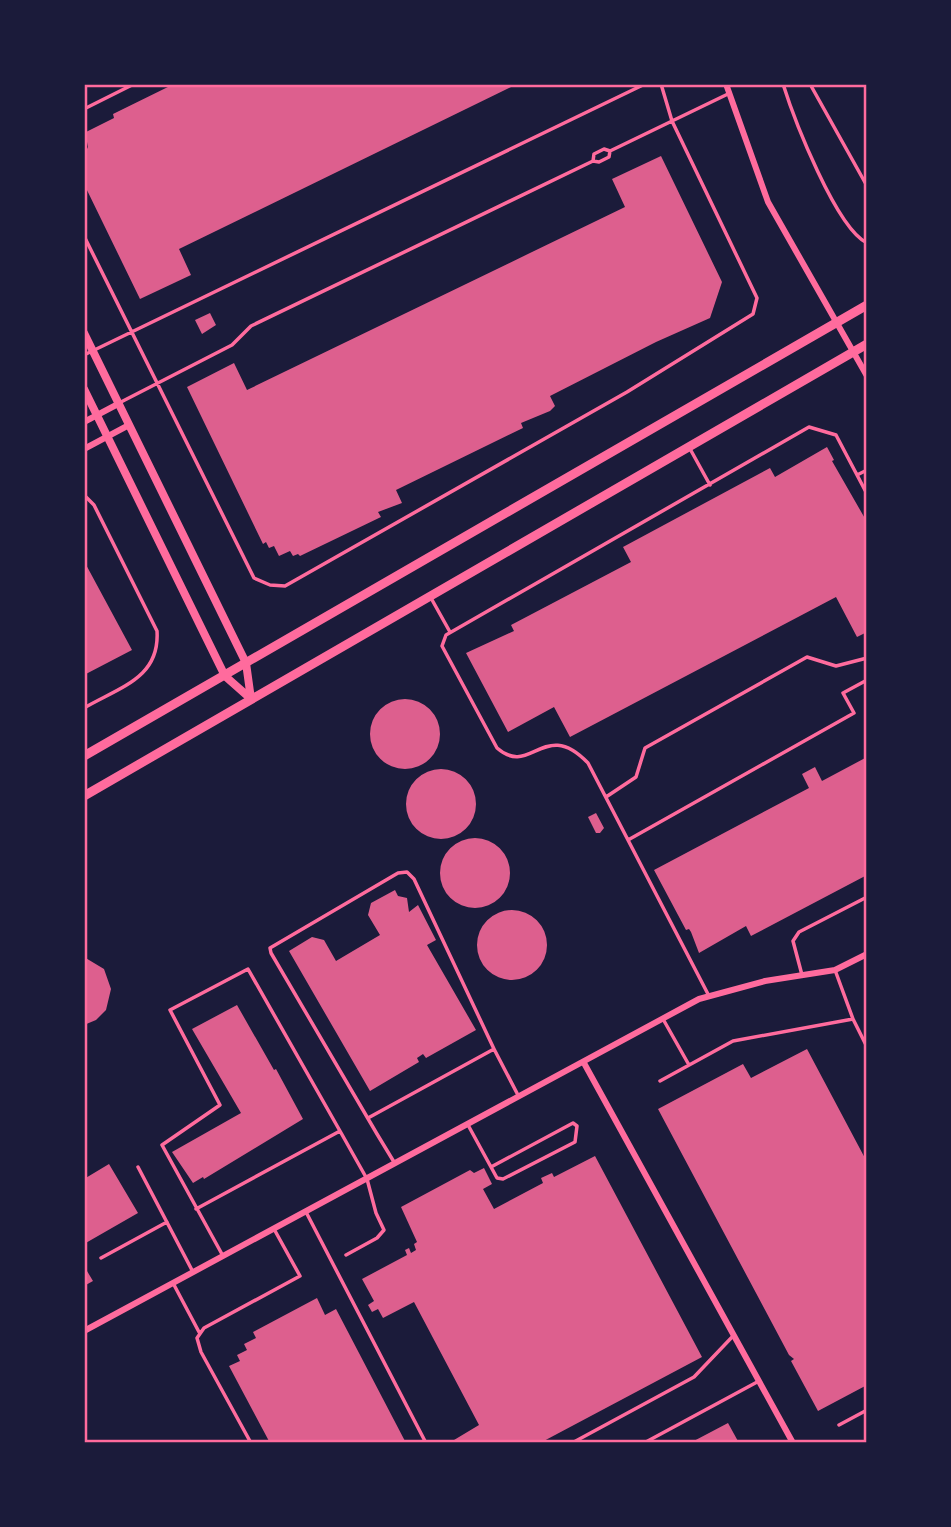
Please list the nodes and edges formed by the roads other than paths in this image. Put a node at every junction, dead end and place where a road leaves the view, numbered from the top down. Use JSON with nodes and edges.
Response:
{"nodes":[{"id":1,"x":134,"y":84,"type":"edge"},
{"id":2,"x":645,"y":84,"type":"edge"},
{"id":3,"x":661,"y":84,"type":"edge"},
{"id":4,"x":726,"y":84,"type":"edge"},
{"id":5,"x":783,"y":84,"type":"edge"},
{"id":6,"x":810,"y":84,"type":"edge"},
{"id":7,"x":730,"y":93,"type":"junction"},
{"id":8,"x":84,"y":108,"type":"edge"},
{"id":9,"x":672,"y":121,"type":"junction"},
{"id":10,"x":867,"y":186,"type":"edge"},
{"id":11,"x":84,"y":236,"type":"edge"},
{"id":12,"x":867,"y":243,"type":"edge"},
{"id":13,"x":867,"y":305,"type":"edge"},
{"id":14,"x":837,"y":322,"type":"junction"},
{"id":15,"x":131,"y":332,"type":"junction"},
{"id":16,"x":84,"y":333,"type":"edge"},
{"id":17,"x":867,"y":344,"type":"edge"},
{"id":18,"x":93,"y":350,"type":"junction"},
{"id":19,"x":854,"y":351,"type":"junction"},
{"id":20,"x":84,"y":355,"type":"edge"},
{"id":21,"x":867,"y":376,"type":"edge"},
{"id":22,"x":157,"y":384,"type":"junction"},
{"id":23,"x":84,"y":389,"type":"edge"},
{"id":24,"x":118,"y":404,"type":"junction"},
{"id":25,"x":97,"y":415,"type":"junction"},
{"id":26,"x":84,"y":422,"type":"edge"},
{"id":27,"x":129,"y":425,"type":"junction"},
{"id":28,"x":107,"y":437,"type":"junction"},
{"id":29,"x":689,"y":446,"type":"junction"},
{"id":30,"x":84,"y":449,"type":"edge"},
{"id":31,"x":867,"y":470,"type":"edge"},
{"id":32,"x":857,"y":475,"type":"junction"},
{"id":33,"x":710,"y":485,"type":"junction"},
{"id":34,"x":867,"y":494,"type":"edge"},
{"id":35,"x":84,"y":495,"type":"edge"},
{"id":36,"x":429,"y":596,"type":"junction"},
{"id":37,"x":450,"y":632,"type":"junction"},
{"id":38,"x":867,"y":658,"type":"edge"},
{"id":39,"x":246,"y":663,"type":"junction"},
{"id":40,"x":225,"y":676,"type":"junction"},
{"id":41,"x":867,"y":680,"type":"edge"},
{"id":42,"x":251,"y":699,"type":"junction"},
{"id":43,"x":84,"y":708,"type":"edge"},
{"id":44,"x":84,"y":757,"type":"edge"},
{"id":45,"x":84,"y":796,"type":"edge"},
{"id":46,"x":606,"y":797,"type":"junction"},
{"id":47,"x":628,"y":840,"type":"junction"},
{"id":48,"x":867,"y":897,"type":"edge"},
{"id":49,"x":867,"y":954,"type":"edge"},
{"id":50,"x":835,"y":970,"type":"junction"},
{"id":51,"x":802,"y":975,"type":"junction"},
{"id":52,"x":709,"y":996,"type":"junction"},
{"id":53,"x":663,"y":1019,"type":"junction"},
{"id":54,"x":853,"y":1019,"type":"junction"},
{"id":55,"x":867,"y":1047,"type":"edge"},
{"id":56,"x":494,"y":1049,"type":"junction"},
{"id":57,"x":584,"y":1063,"type":"junction"},
{"id":58,"x":689,"y":1065,"type":"junction"},
{"id":59,"x":660,"y":1081,"type":"dead end"},
{"id":60,"x":519,"y":1097,"type":"junction"},
{"id":61,"x":368,"y":1118,"type":"junction"},
{"id":62,"x":468,"y":1125,"type":"junction"},
{"id":63,"x":340,"y":1131,"type":"junction"},
{"id":64,"x":395,"y":1164,"type":"junction"},
{"id":65,"x":138,"y":1167,"type":"dead end"},
{"id":66,"x":491,"y":1167,"type":"junction"},
{"id":67,"x":367,"y":1179,"type":"junction"},
{"id":68,"x":197,"y":1209,"type":"junction"},
{"id":69,"x":306,"y":1212,"type":"junction"},
{"id":70,"x":167,"y":1222,"type":"junction"},
{"id":71,"x":274,"y":1229,"type":"junction"},
{"id":72,"x":346,"y":1255,"type":"dead end"},
{"id":73,"x":223,"y":1256,"type":"junction"},
{"id":74,"x":101,"y":1258,"type":"dead end"},
{"id":75,"x":193,"y":1272,"type":"junction"},
{"id":76,"x":173,"y":1283,"type":"junction"},
{"id":77,"x":84,"y":1331,"type":"edge"},
{"id":78,"x":200,"y":1332,"type":"junction"},
{"id":79,"x":733,"y":1335,"type":"junction"},
{"id":80,"x":759,"y":1381,"type":"junction"},
{"id":81,"x":867,"y":1410,"type":"edge"},
{"id":82,"x":839,"y":1425,"type":"dead end"},
{"id":83,"x":251,"y":1443,"type":"edge"},
{"id":84,"x":426,"y":1443,"type":"edge"},
{"id":85,"x":572,"y":1443,"type":"edge"},
{"id":86,"x":644,"y":1443,"type":"edge"},
{"id":87,"x":793,"y":1443,"type":"edge"}],
"edges":[{"from":1,"to":8,"type":"lane"},
{"from":2,"to":15,"type":"lane"},
{"from":3,"to":9,"type":"lane"},
{"from":4,"to":7,"type":"street"},
{"from":5,"to":12,"type":"lane"},
{"from":6,"to":10,"type":"lane"},
{"from":7,"to":9,"type":"lane"},
{"from":7,"to":14,"type":"street"},
{"from":9,"to":22,"type":"lane"},
{"from":9,"to":22,"type":"lane"},
{"from":11,"to":15,"type":"lane"},
{"from":13,"to":14,"type":"main road"},
{"from":14,"to":19,"type":"street"},
{"from":14,"to":39,"type":"main road"},
{"from":15,"to":18,"type":"lane"},
{"from":15,"to":22,"type":"lane"},
{"from":16,"to":18,"type":"street"},
{"from":17,"to":19,"type":"main road"},
{"from":18,"to":20,"type":"lane"},
{"from":18,"to":24,"type":"street"},
{"from":19,"to":21,"type":"street"},
{"from":19,"to":29,"type":"main road"},
{"from":22,"to":24,"type":"lane"},
{"from":23,"to":25,"type":"street"},
{"from":24,"to":25,"type":"street"},
{"from":24,"to":27,"type":"street"},
{"from":25,"to":26,"type":"street"},
{"from":25,"to":28,"type":"street"},
{"from":27,"to":28,"type":"street"},
{"from":27,"to":39,"type":"street"},
{"from":28,"to":30,"type":"street"},
{"from":28,"to":40,"type":"street"},
{"from":29,"to":33,"type":"lane"},
{"from":29,"to":36,"type":"main road"},
{"from":31,"to":32,"type":"lane"},
{"from":32,"to":33,"type":"lane"},
{"from":32,"to":34,"type":"lane"},
{"from":33,"to":37,"type":"lane"},
{"from":35,"to":43,"type":"lane"},
{"from":36,"to":37,"type":"lane"},
{"from":36,"to":42,"type":"main road"},
{"from":37,"to":46,"type":"lane"},
{"from":38,"to":46,"type":"lane"},
{"from":39,"to":40,"type":"main road"},
{"from":39,"to":42,"type":"street"},
{"from":40,"to":42,"type":"street"},
{"from":40,"to":44,"type":"main road"},
{"from":41,"to":47,"type":"lane"},
{"from":42,"to":45,"type":"main road"},
{"from":46,"to":47,"type":"lane"},
{"from":47,"to":52,"type":"lane"},
{"from":48,"to":51,"type":"lane"},
{"from":49,"to":50,"type":"street"},
{"from":50,"to":51,"type":"street"},
{"from":50,"to":54,"type":"lane"},
{"from":51,"to":52,"type":"street"},
{"from":52,"to":53,"type":"street"},
{"from":53,"to":57,"type":"street"},
{"from":53,"to":58,"type":"lane"},
{"from":54,"to":55,"type":"lane"},
{"from":54,"to":58,"type":"lane"},
{"from":56,"to":60,"type":"lane"},
{"from":56,"to":61,"type":"lane"},
{"from":56,"to":61,"type":"lane"},
{"from":57,"to":60,"type":"street"},
{"from":57,"to":79,"type":"street"},
{"from":58,"to":59,"type":"lane"},
{"from":60,"to":62,"type":"street"},
{"from":61,"to":64,"type":"lane"},
{"from":62,"to":64,"type":"street"},
{"from":62,"to":66,"type":"lane"},
{"from":63,"to":67,"type":"lane"},
{"from":63,"to":68,"type":"lane"},
{"from":63,"to":68,"type":"lane"},
{"from":64,"to":67,"type":"street"},
{"from":65,"to":70,"type":"lane"},
{"from":66,"to":66,"type":"lane"},
{"from":67,"to":69,"type":"street"},
{"from":67,"to":72,"type":"lane"},
{"from":68,"to":73,"type":"lane"},
{"from":69,"to":71,"type":"street"},
{"from":69,"to":84,"type":"lane"},
{"from":70,"to":74,"type":"lane"},
{"from":70,"to":75,"type":"lane"},
{"from":71,"to":73,"type":"street"},
{"from":71,"to":78,"type":"lane"},
{"from":73,"to":75,"type":"street"},
{"from":75,"to":76,"type":"street"},
{"from":76,"to":77,"type":"street"},
{"from":76,"to":78,"type":"lane"},
{"from":78,"to":83,"type":"lane"},
{"from":79,"to":80,"type":"street"},
{"from":79,"to":85,"type":"lane"},
{"from":80,"to":86,"type":"lane"},
{"from":80,"to":87,"type":"street"},
{"from":81,"to":82,"type":"lane"}]}
